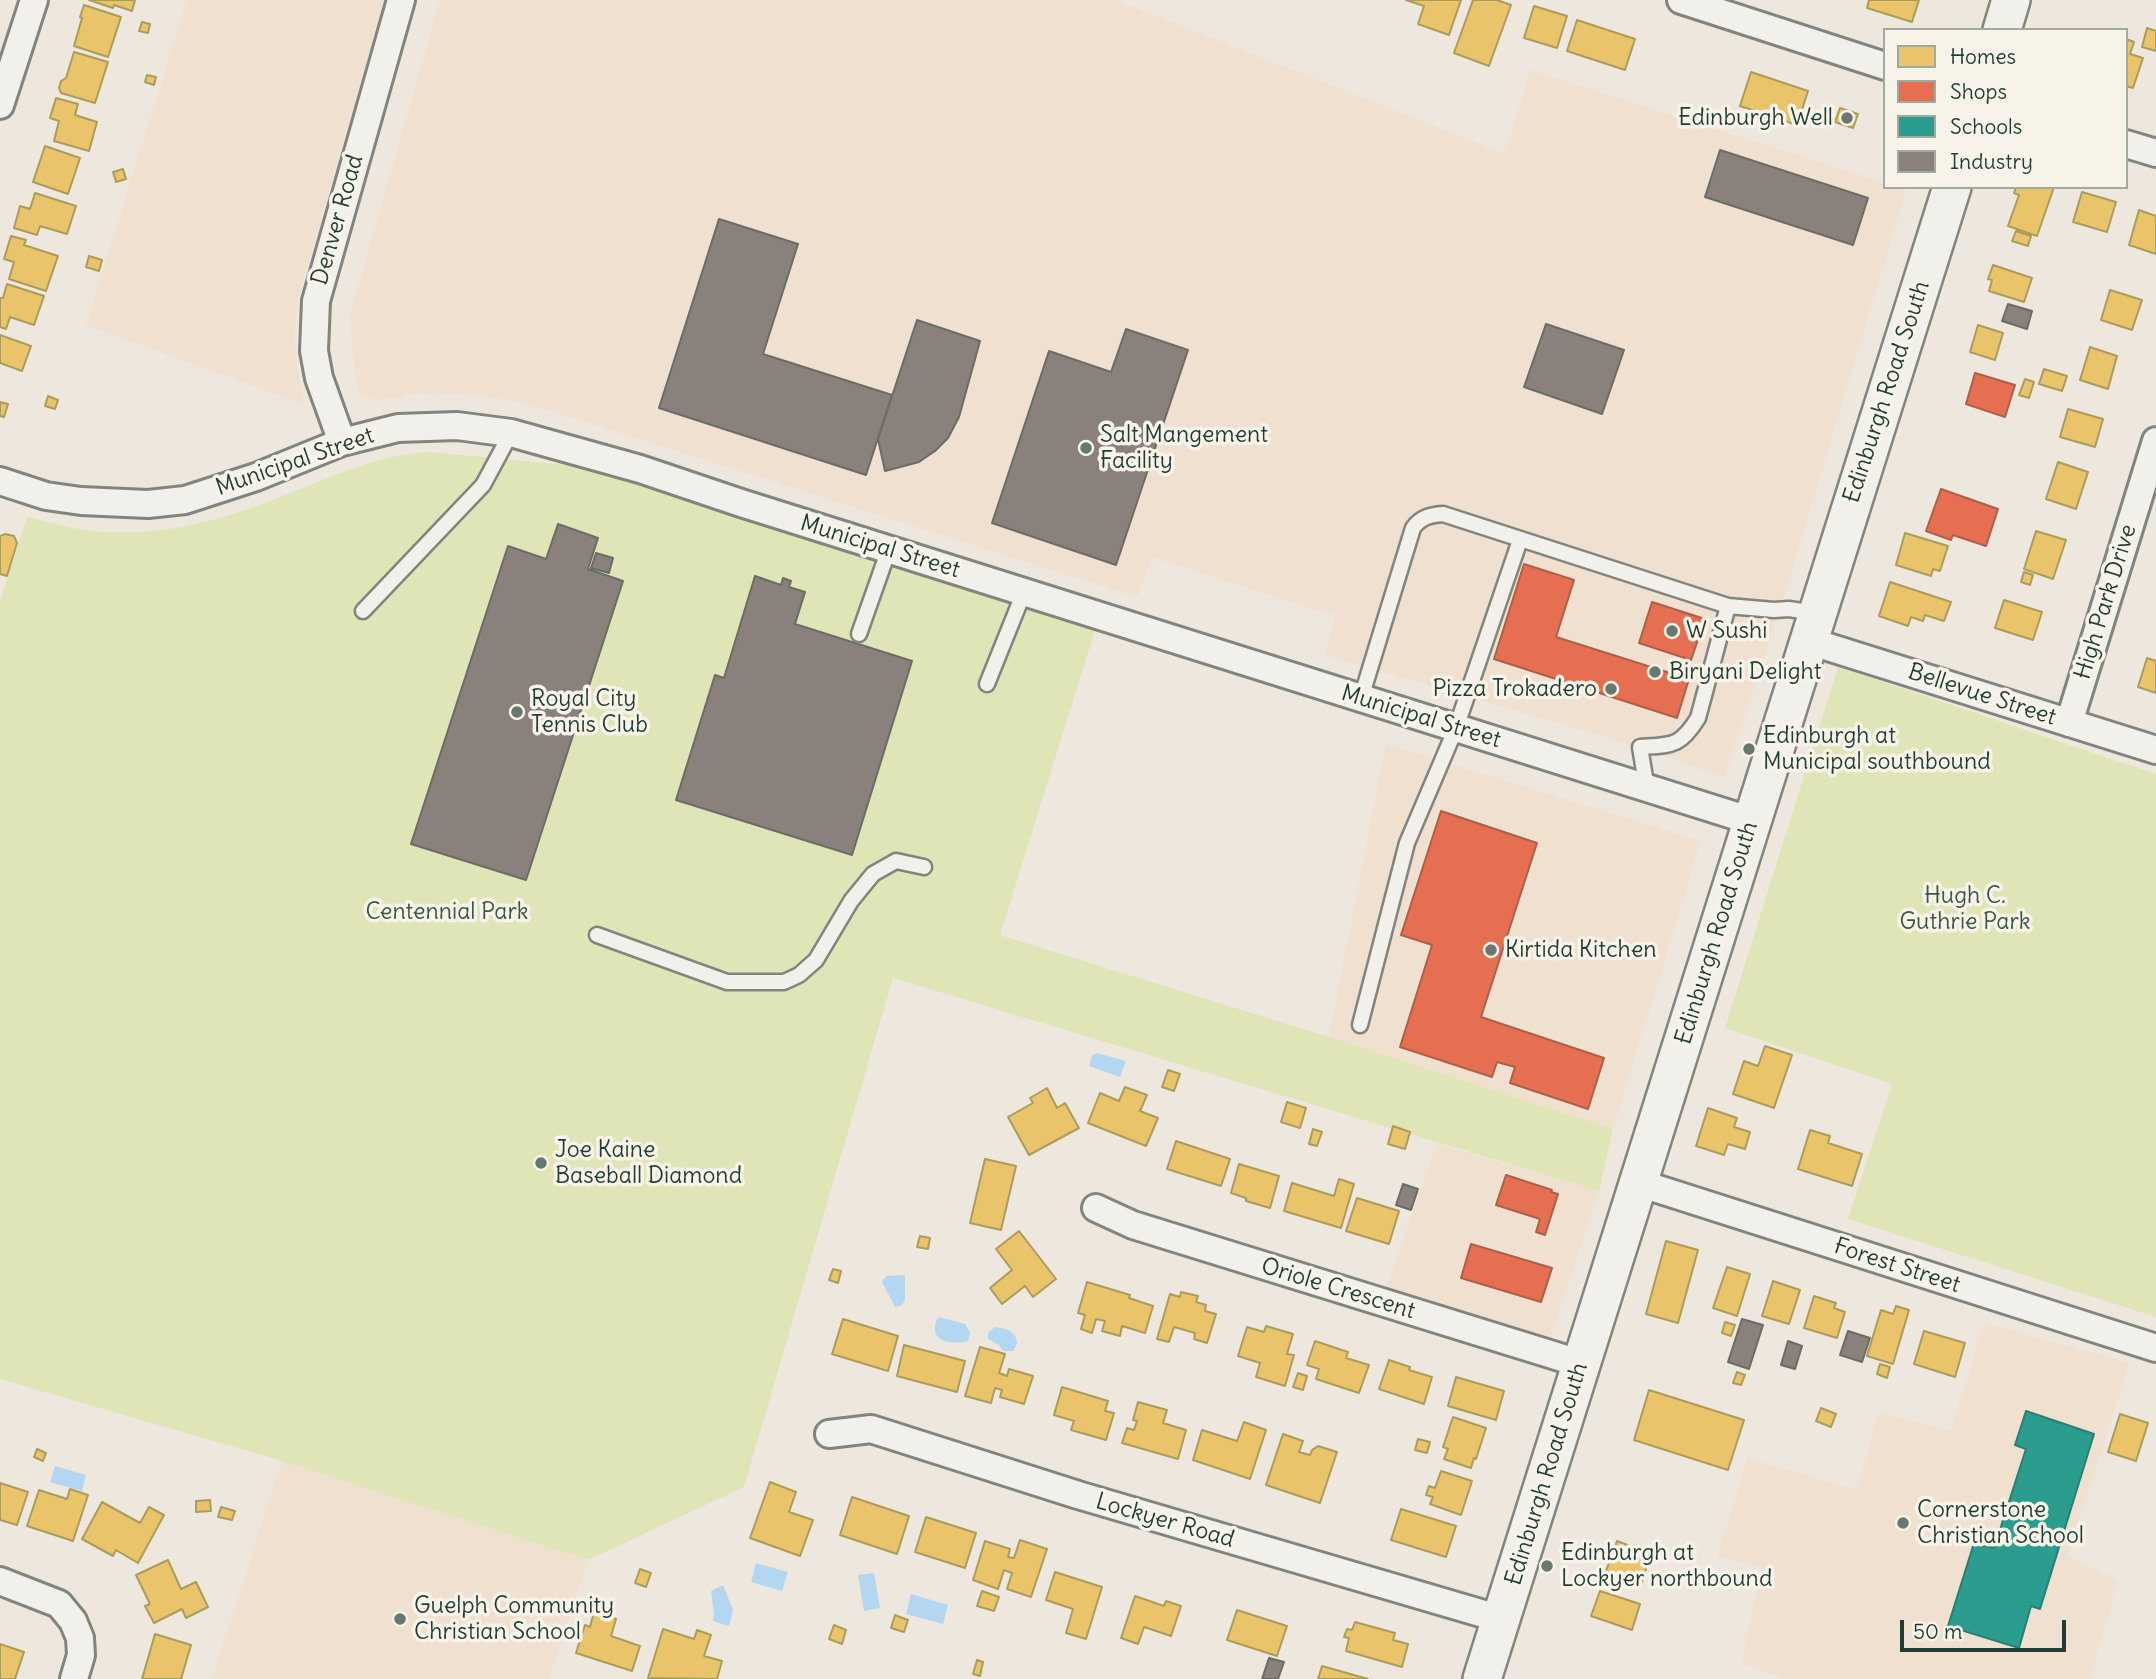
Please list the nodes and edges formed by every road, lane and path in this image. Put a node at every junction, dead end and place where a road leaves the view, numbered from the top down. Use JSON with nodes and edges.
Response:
{"nodes":[{"id":1,"x":34,"y":0,"type":"edge"},
{"id":2,"x":401,"y":0,"type":"edge"},
{"id":3,"x":1681,"y":0,"type":"edge"},
{"id":4,"x":2011,"y":0,"type":"edge"},
{"id":5,"x":2003,"y":28,"type":"edge"},
{"id":6,"x":1883,"y":65,"type":"edge"},
{"id":7,"x":0,"y":105,"type":"edge"},
{"id":8,"x":2128,"y":145,"type":"edge"},
{"id":9,"x":2156,"y":153,"type":"edge"},
{"id":10,"x":1951,"y":189,"type":"edge"},
{"id":11,"x":511,"y":433,"type":"junction"},
{"id":12,"x":2156,"y":441,"type":"edge"},
{"id":13,"x":342,"y":442,"type":"junction"},
{"id":14,"x":0,"y":481,"type":"edge"},
{"id":15,"x":1520,"y":540,"type":"junction"},
{"id":16,"x":889,"y":549,"type":"junction"},
{"id":17,"x":1024,"y":592,"type":"junction"},
{"id":18,"x":1728,"y":606,"type":"junction"},
{"id":19,"x":363,"y":611,"type":"dead end"},
{"id":20,"x":1813,"y":627,"type":"junction"},
{"id":21,"x":859,"y":634,"type":"dead end"},
{"id":22,"x":987,"y":684,"type":"dead end"},
{"id":23,"x":1360,"y":698,"type":"junction"},
{"id":24,"x":2069,"y":723,"type":"junction"},
{"id":25,"x":1456,"y":727,"type":"junction"},
{"id":26,"x":2156,"y":750,"type":"edge"},
{"id":27,"x":1647,"y":789,"type":"junction"},
{"id":28,"x":1752,"y":821,"type":"junction"},
{"id":29,"x":924,"y":867,"type":"dead end"},
{"id":30,"x":597,"y":935,"type":"dead end"},
{"id":31,"x":1360,"y":1025,"type":"dead end"},
{"id":32,"x":1639,"y":1183,"type":"junction"},
{"id":33,"x":1096,"y":1208,"type":"dead end"},
{"id":34,"x":2156,"y":1348,"type":"edge"},
{"id":35,"x":1582,"y":1364,"type":"junction"},
{"id":36,"x":829,"y":1434,"type":"dead end"},
{"id":37,"x":0,"y":1581,"type":"edge"},
{"id":38,"x":1501,"y":1619,"type":"junction"},
{"id":39,"x":74,"y":1679,"type":"edge"},
{"id":40,"x":1482,"y":1679,"type":"edge"}],
"edges":[{"from":1,"to":7,"type":"street"},
{"from":2,"to":13,"type":"street","name":"Denver Road"},
{"from":3,"to":6,"type":"street"},
{"from":4,"to":5,"type":"main road"},
{"from":8,"to":9,"type":"street"},
{"from":10,"to":20,"type":"main road","name":"Edinburgh Road South"},
{"from":11,"to":13,"type":"street","name":"Municipal Street"},
{"from":11,"to":16,"type":"street","name":"Municipal Street"},
{"from":11,"to":19,"type":"lane"},
{"from":12,"to":24,"type":"street","name":"High Park Drive"},
{"from":13,"to":14,"type":"street","name":"Municipal Street"},
{"from":15,"to":18,"type":"lane"},
{"from":15,"to":23,"type":"lane"},
{"from":15,"to":25,"type":"lane"},
{"from":16,"to":17,"type":"street","name":"Municipal Street"},
{"from":16,"to":21,"type":"lane"},
{"from":17,"to":22,"type":"lane"},
{"from":17,"to":23,"type":"street","name":"Municipal Street"},
{"from":18,"to":20,"type":"lane"},
{"from":18,"to":27,"type":"lane"},
{"from":20,"to":24,"type":"street","name":"Bellevue Street"},
{"from":20,"to":28,"type":"main road","name":"Edinburgh Road South"},
{"from":23,"to":25,"type":"street","name":"Municipal Street"},
{"from":24,"to":26,"type":"street","name":"Bellevue Street"},
{"from":25,"to":27,"type":"street","name":"Municipal Street"},
{"from":25,"to":31,"type":"lane"},
{"from":27,"to":28,"type":"street","name":"Municipal Street"},
{"from":28,"to":32,"type":"main road","name":"Edinburgh Road South"},
{"from":29,"to":30,"type":"lane"},
{"from":32,"to":34,"type":"street","name":"Forest Street"},
{"from":32,"to":35,"type":"main road","name":"Edinburgh Road South"},
{"from":33,"to":35,"type":"street","name":"Oriole Crescent"},
{"from":35,"to":38,"type":"main road","name":"Edinburgh Road South"},
{"from":36,"to":38,"type":"street","name":"Lockyer Road"},
{"from":37,"to":39,"type":"street"},
{"from":38,"to":40,"type":"main road","name":"Edinburgh Road South"}]}
